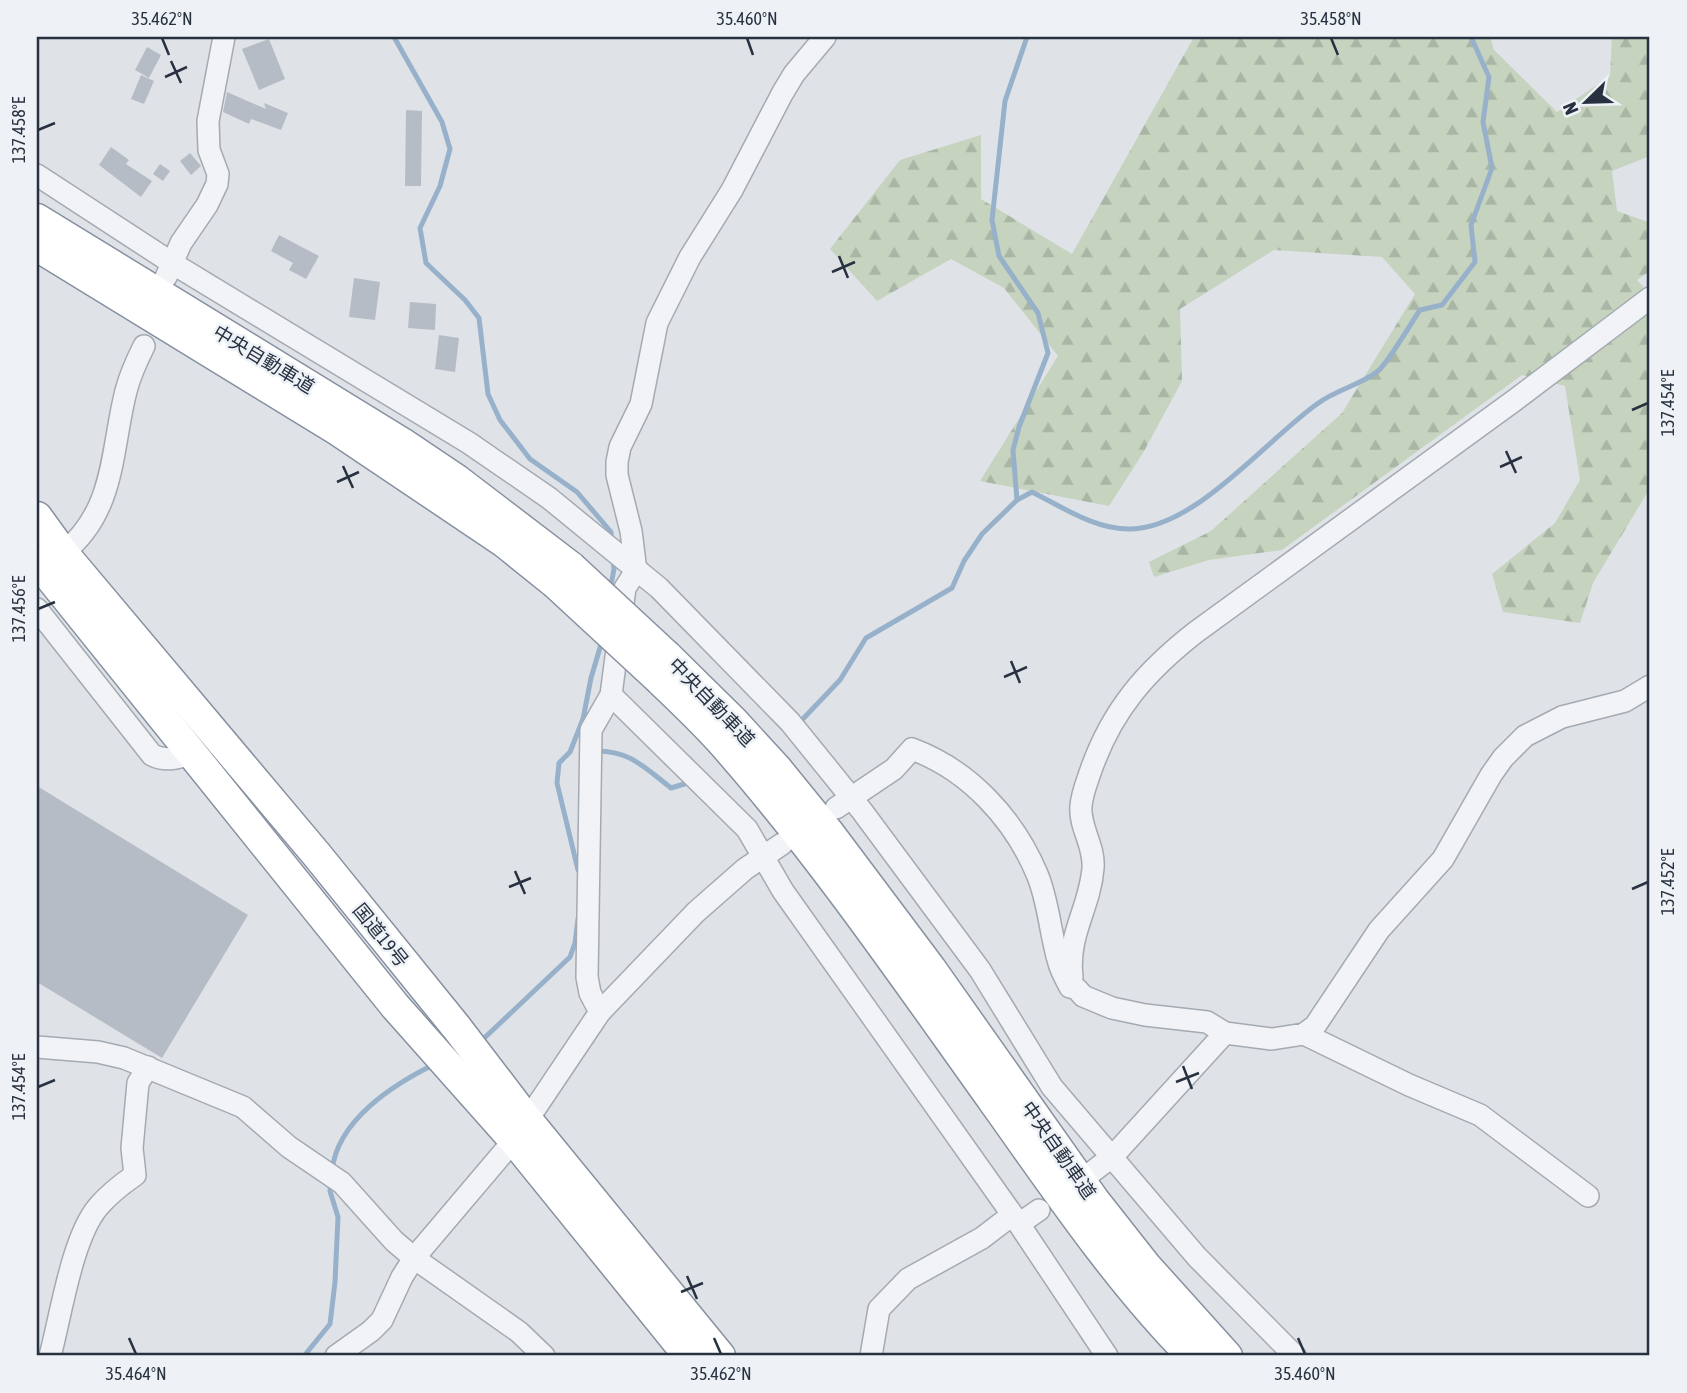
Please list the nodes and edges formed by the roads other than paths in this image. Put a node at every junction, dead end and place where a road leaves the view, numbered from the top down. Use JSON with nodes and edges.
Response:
{"nodes":[{"id":1,"x":224,"y":37,"type":"edge"},
{"id":2,"x":825,"y":37,"type":"edge"},
{"id":3,"x":37,"y":175,"type":"edge"},
{"id":4,"x":37,"y":219,"type":"edge"},
{"id":5,"x":37,"y":246,"type":"edge"},
{"id":6,"x":169,"y":270,"type":"junction"},
{"id":7,"x":1650,"y":298,"type":"edge"},
{"id":8,"x":144,"y":346,"type":"dead end"},
{"id":9,"x":37,"y":517,"type":"edge"},
{"id":10,"x":50,"y":557,"type":"edge"},
{"id":11,"x":632,"y":567,"type":"junction"},
{"id":12,"x":563,"y":575,"type":"junction"},
{"id":13,"x":37,"y":609,"type":"edge"},
{"id":14,"x":664,"y":668,"type":"junction"},
{"id":15,"x":1650,"y":686,"type":"edge"},
{"id":16,"x":611,"y":695,"type":"junction"},
{"id":17,"x":194,"y":753,"type":"junction"},
{"id":18,"x":844,"y":803,"type":"junction"},
{"id":19,"x":782,"y":844,"type":"dead end"},
{"id":20,"x":764,"y":856,"type":"junction"},
{"id":21,"x":1077,"y":989,"type":"junction"},
{"id":22,"x":600,"y":1012,"type":"junction"},
{"id":23,"x":1225,"y":1033,"type":"junction"},
{"id":24,"x":1304,"y":1034,"type":"junction"},
{"id":25,"x":37,"y":1047,"type":"edge"},
{"id":26,"x":148,"y":1067,"type":"junction"},
{"id":27,"x":521,"y":1130,"type":"junction"},
{"id":28,"x":1112,"y":1156,"type":"junction"},
{"id":29,"x":1092,"y":1172,"type":"dead end"},
{"id":30,"x":1588,"y":1196,"type":"dead end"},
{"id":31,"x":1039,"y":1210,"type":"dead end"},
{"id":32,"x":1016,"y":1219,"type":"junction"},
{"id":33,"x":414,"y":1258,"type":"junction"},
{"id":34,"x":50,"y":1356,"type":"edge"},
{"id":35,"x":336,"y":1356,"type":"edge"},
{"id":36,"x":544,"y":1356,"type":"edge"},
{"id":37,"x":688,"y":1356,"type":"edge"},
{"id":38,"x":720,"y":1356,"type":"edge"},
{"id":39,"x":871,"y":1356,"type":"edge"},
{"id":40,"x":1107,"y":1356,"type":"edge"},
{"id":41,"x":1192,"y":1356,"type":"edge"},
{"id":42,"x":1227,"y":1356,"type":"edge"},
{"id":43,"x":1295,"y":1356,"type":"edge"}],
"edges":[{"from":1,"to":6,"type":"street"},
{"from":2,"to":11,"type":"street"},
{"from":3,"to":6,"type":"street"},
{"from":4,"to":12,"type":"highway","name":"中央自動車道"},
{"from":5,"to":12,"type":"highway","name":"中央自動車道"},
{"from":6,"to":11,"type":"street"},
{"from":7,"to":21,"type":"street"},
{"from":8,"to":10,"type":"street"},
{"from":9,"to":10,"type":"highway","name":"国道19号"},
{"from":10,"to":17,"type":"highway","name":"国道19号"},
{"from":10,"to":27,"type":"highway","name":"国道19号"},
{"from":11,"to":16,"type":"street"},
{"from":11,"to":18,"type":"street"},
{"from":12,"to":14,"type":"highway","name":"中央自動車道","bridge":true},
{"from":13,"to":17,"type":"street"},
{"from":14,"to":41,"type":"highway","name":"中央自動車道"},
{"from":14,"to":42,"type":"highway","name":"中央自動車道"},
{"from":15,"to":24,"type":"street"},
{"from":16,"to":20,"type":"street"},
{"from":16,"to":22,"type":"street"},
{"from":17,"to":27,"type":"highway","name":"国道19号"},
{"from":18,"to":21,"type":"street"},
{"from":18,"to":28,"type":"street"},
{"from":19,"to":20,"type":"street"},
{"from":20,"to":22,"type":"street"},
{"from":20,"to":32,"type":"street"},
{"from":21,"to":23,"type":"street"},
{"from":22,"to":27,"type":"street"},
{"from":23,"to":24,"type":"street"},
{"from":23,"to":28,"type":"street"},
{"from":24,"to":30,"type":"street"},
{"from":25,"to":26,"type":"street"},
{"from":26,"to":33,"type":"street"},
{"from":26,"to":34,"type":"street"},
{"from":27,"to":33,"type":"street"},
{"from":27,"to":37,"type":"highway","name":"国道19号"},
{"from":27,"to":38,"type":"highway","name":"国道19号"},
{"from":28,"to":29,"type":"street"},
{"from":28,"to":43,"type":"street"},
{"from":31,"to":32,"type":"street"},
{"from":32,"to":39,"type":"street"},
{"from":32,"to":40,"type":"street"},
{"from":33,"to":35,"type":"street"},
{"from":33,"to":36,"type":"street"}]}
